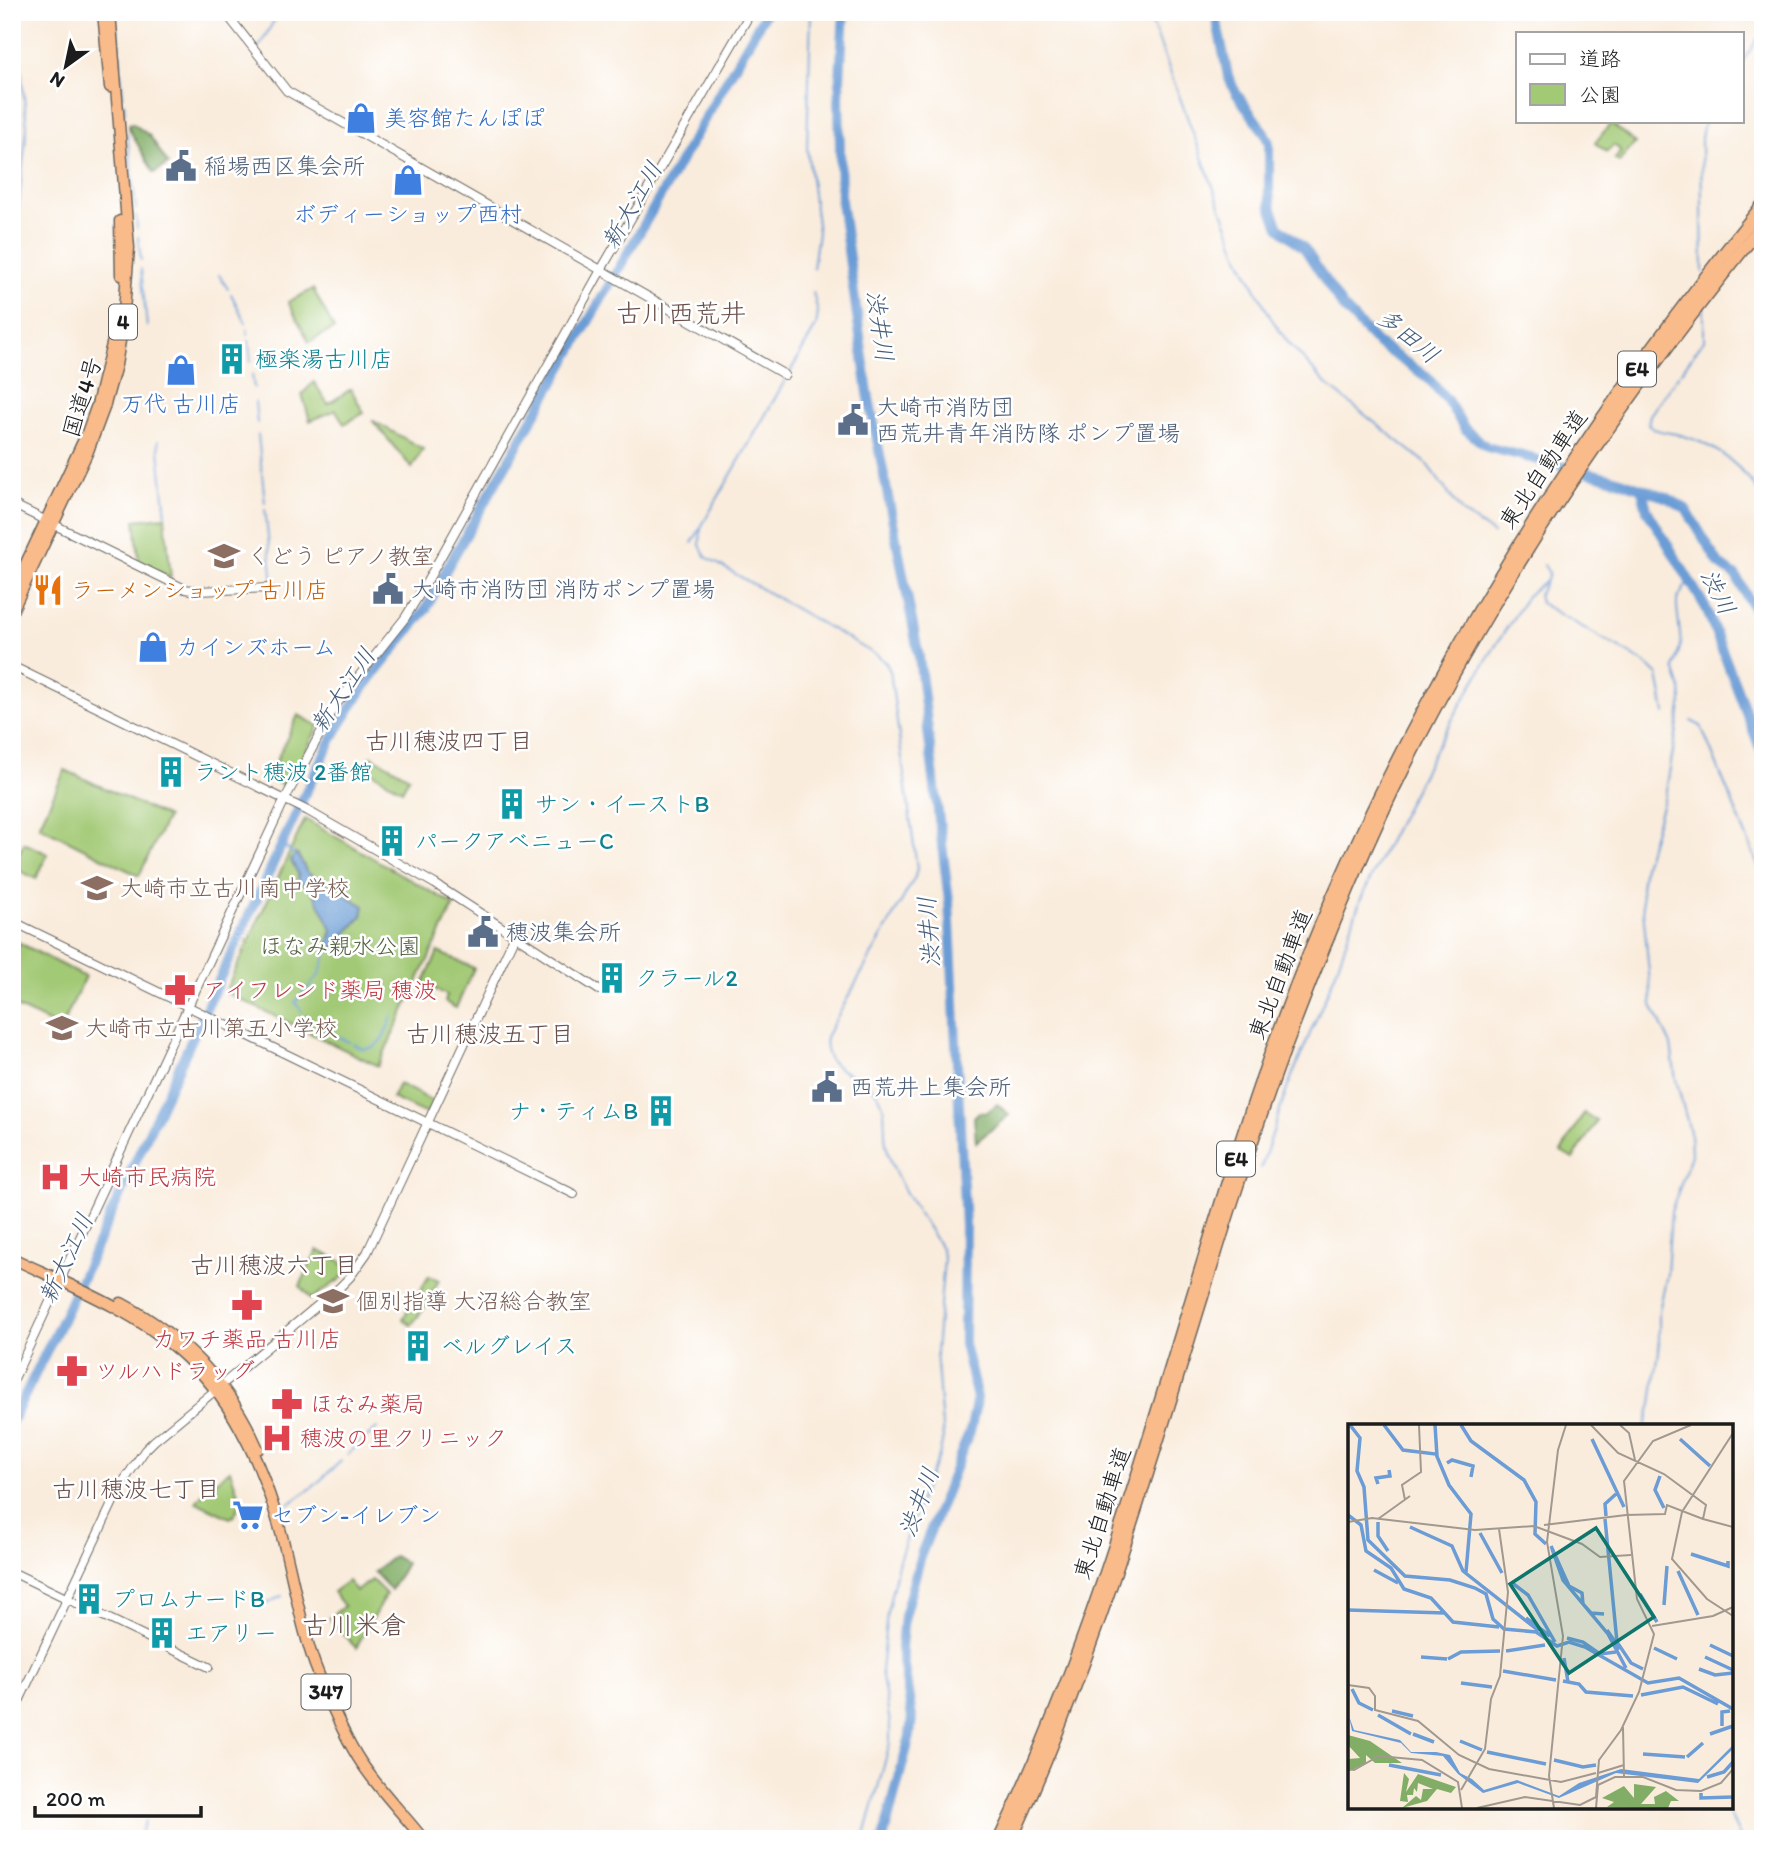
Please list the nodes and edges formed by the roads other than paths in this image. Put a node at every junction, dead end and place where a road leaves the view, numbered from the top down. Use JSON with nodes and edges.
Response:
{"nodes":[{"id":1,"x":103,"y":12,"type":"edge"},
{"id":2,"x":110,"y":12,"type":"edge"},
{"id":3,"x":225,"y":12,"type":"edge"},
{"id":4,"x":751,"y":12,"type":"edge"},
{"id":5,"x":1763,"y":205,"type":"edge"},
{"id":6,"x":1763,"y":224,"type":"edge"},
{"id":7,"x":603,"y":271,"type":"junction"},
{"id":8,"x":785,"y":375,"type":"dead end"},
{"id":9,"x":1590,"y":444,"type":"junction"},
{"id":10,"x":12,"y":504,"type":"edge"},
{"id":11,"x":1545,"y":512,"type":"junction"},
{"id":12,"x":51,"y":523,"type":"junction"},
{"id":13,"x":270,"y":588,"type":"dead end"},
{"id":14,"x":12,"y":593,"type":"edge"},
{"id":15,"x":12,"y":611,"type":"edge"},
{"id":16,"x":12,"y":666,"type":"edge"},
{"id":17,"x":285,"y":799,"type":"junction"},
{"id":18,"x":12,"y":921,"type":"edge"},
{"id":19,"x":516,"y":935,"type":"junction"},
{"id":20,"x":599,"y":990,"type":"dead end"},
{"id":21,"x":188,"y":1006,"type":"junction"},
{"id":22,"x":427,"y":1122,"type":"junction"},
{"id":23,"x":574,"y":1194,"type":"dead end"},
{"id":24,"x":12,"y":1250,"type":"edge"},
{"id":25,"x":12,"y":1258,"type":"edge"},
{"id":26,"x":66,"y":1280,"type":"junction"},
{"id":27,"x":12,"y":1383,"type":"edge"},
{"id":28,"x":219,"y":1387,"type":"junction"},
{"id":29,"x":12,"y":1572,"type":"edge"},
{"id":30,"x":68,"y":1598,"type":"junction"},
{"id":31,"x":209,"y":1667,"type":"dead end"},
{"id":32,"x":12,"y":1716,"type":"edge"},
{"id":33,"x":423,"y":1839,"type":"edge"},
{"id":34,"x":1000,"y":1839,"type":"edge"},
{"id":35,"x":1011,"y":1839,"type":"edge"}],
"edges":[{"from":1,"to":12,"type":"highway","name":"国道4号","number":"4"},
{"from":2,"to":12,"type":"highway","name":"国道4号","number":"4"},
{"from":3,"to":7,"type":"street"},
{"from":4,"to":7,"type":"street"},
{"from":5,"to":9,"type":"highway","name":"東北自動車道","number":"E4"},
{"from":6,"to":9,"type":"highway","name":"東北自動車道","number":"E4"},
{"from":7,"to":8,"type":"street"},
{"from":7,"to":17,"type":"street"},
{"from":9,"to":11,"type":"highway","name":"東北自動車道","number":"E4"},
{"from":10,"to":12,"type":"street"},
{"from":11,"to":34,"type":"highway","name":"東北自動車道","number":"E4"},
{"from":11,"to":35,"type":"highway","name":"東北自動車道","number":"E4"},
{"from":12,"to":13,"type":"street"},
{"from":12,"to":14,"type":"highway","name":"国道4号","number":"4"},
{"from":12,"to":15,"type":"highway","name":"国道4号","number":"4"},
{"from":16,"to":17,"type":"street"},
{"from":17,"to":19,"type":"street"},
{"from":17,"to":21,"type":"street"},
{"from":18,"to":21,"type":"street"},
{"from":19,"to":20,"type":"street"},
{"from":19,"to":22,"type":"street"},
{"from":21,"to":22,"type":"street"},
{"from":21,"to":26,"type":"street"},
{"from":22,"to":23,"type":"street"},
{"from":22,"to":28,"type":"street"},
{"from":24,"to":26,"type":"highway","number":"347"},
{"from":25,"to":26,"type":"highway","number":"347"},
{"from":26,"to":27,"type":"street"},
{"from":26,"to":28,"type":"highway","number":"347"},
{"from":28,"to":30,"type":"street"},
{"from":28,"to":33,"type":"highway","number":"347"},
{"from":29,"to":30,"type":"street"},
{"from":30,"to":31,"type":"street"},
{"from":30,"to":32,"type":"street"}]}
